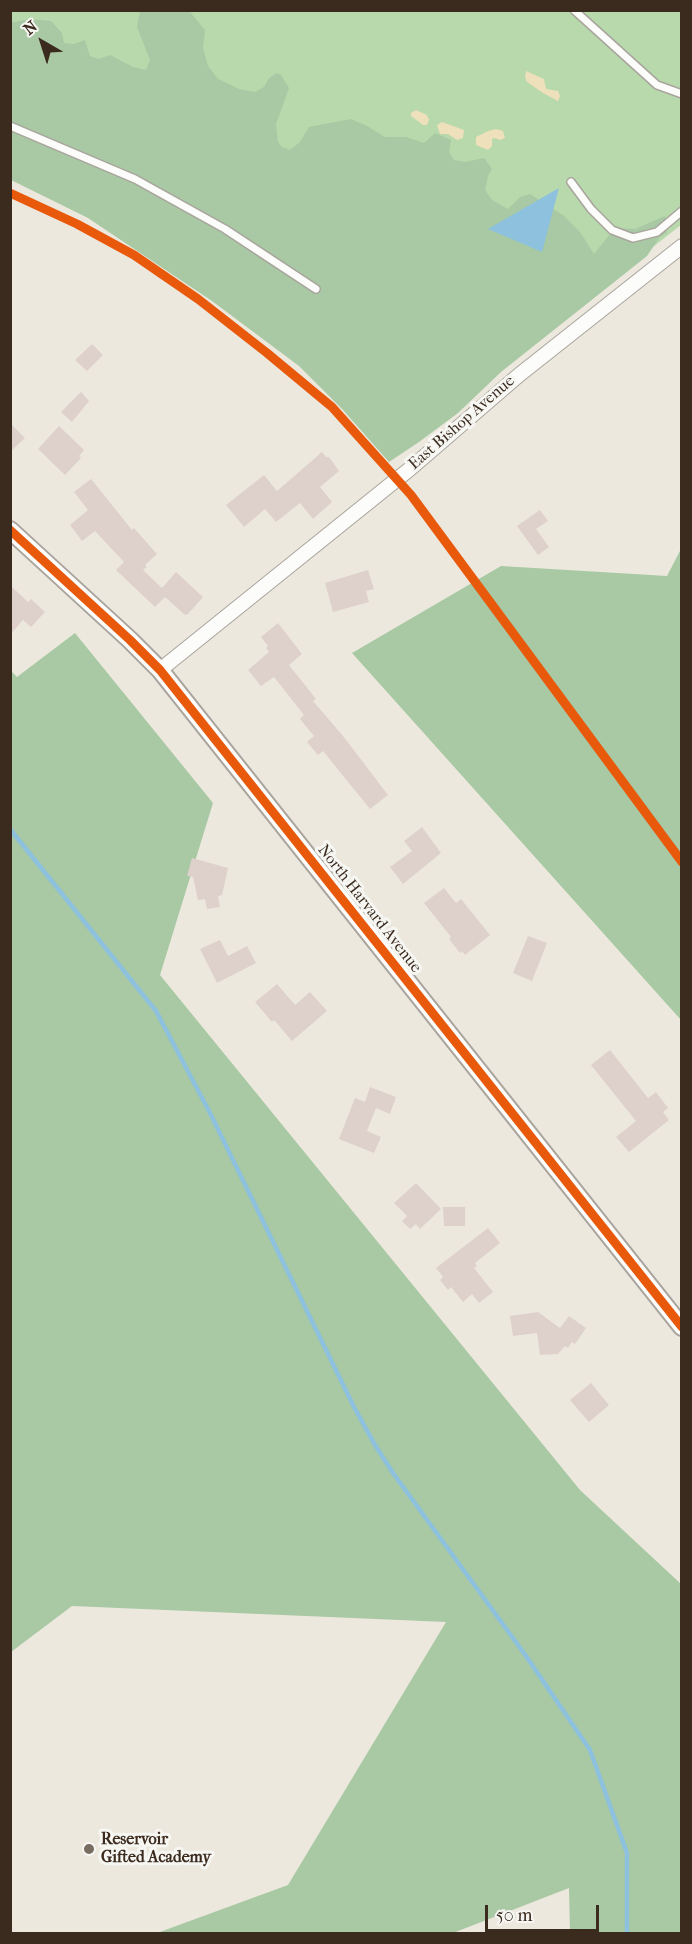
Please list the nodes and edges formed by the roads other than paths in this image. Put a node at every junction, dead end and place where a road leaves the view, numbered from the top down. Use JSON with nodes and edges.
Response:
{"nodes":[{"id":1,"x":574,"y":10,"type":"edge"},
{"id":2,"x":681,"y":94,"type":"edge"},
{"id":3,"x":10,"y":126,"type":"edge"},
{"id":4,"x":571,"y":182,"type":"dead end"},
{"id":5,"x":681,"y":210,"type":"edge"},
{"id":6,"x":681,"y":246,"type":"edge"},
{"id":7,"x":316,"y":289,"type":"dead end"},
{"id":8,"x":10,"y":530,"type":"edge"},
{"id":9,"x":160,"y":670,"type":"junction"},
{"id":10,"x":681,"y":1327,"type":"edge"}],
"edges":[{"from":1,"to":2,"type":"lane"},
{"from":3,"to":7,"type":"lane"},
{"from":4,"to":5,"type":"lane"},
{"from":6,"to":9,"type":"street","name":"East Bishop Avenue"},
{"from":8,"to":9,"type":"street","name":"North Harvard Avenue"},
{"from":9,"to":10,"type":"street","name":"North Harvard Avenue"}]}
